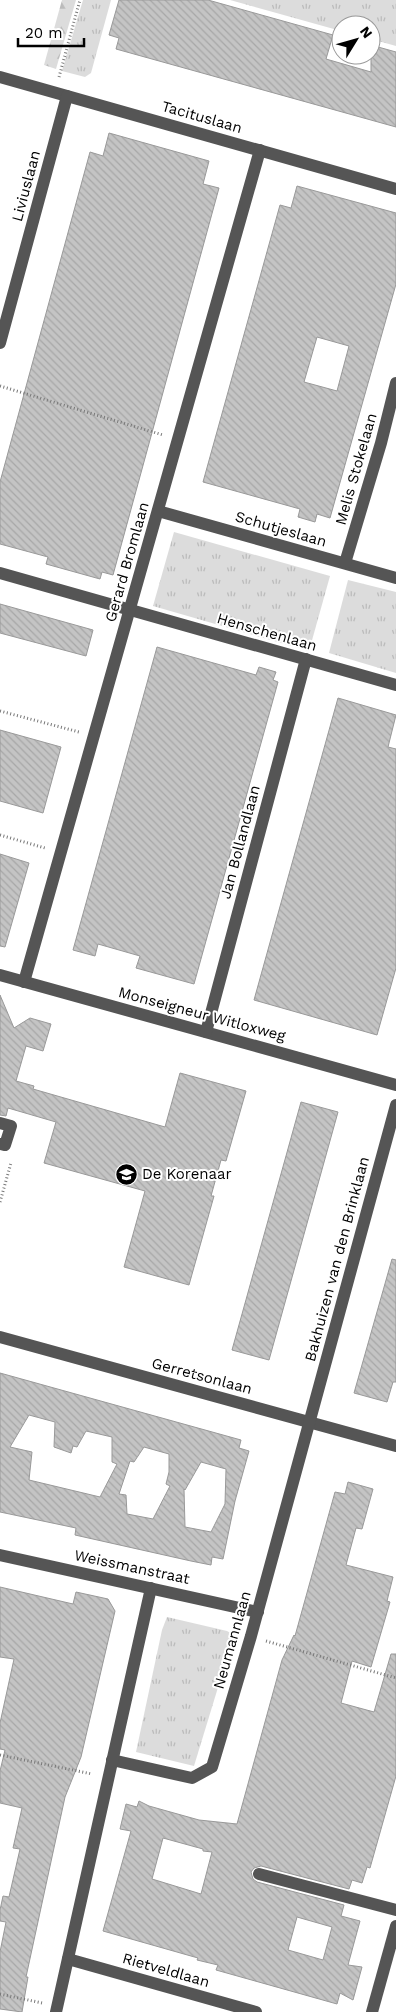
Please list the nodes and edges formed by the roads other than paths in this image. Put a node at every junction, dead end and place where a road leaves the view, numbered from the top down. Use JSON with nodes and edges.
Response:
{"nodes":[{"id":1,"x":0,"y":78,"type":"edge"},
{"id":2,"x":62,"y":95,"type":"junction"},
{"id":3,"x":260,"y":150,"type":"junction"},
{"id":4,"x":396,"y":189,"type":"edge"},
{"id":5,"x":0,"y":342,"type":"edge"},
{"id":6,"x":396,"y":383,"type":"edge"},
{"id":7,"x":158,"y":511,"type":"junction"},
{"id":8,"x":345,"y":563,"type":"junction"},
{"id":9,"x":0,"y":573,"type":"edge"},
{"id":10,"x":396,"y":578,"type":"edge"},
{"id":11,"x":130,"y":610,"type":"junction"},
{"id":12,"x":306,"y":659,"type":"junction"},
{"id":13,"x":396,"y":685,"type":"edge"},
{"id":14,"x":0,"y":975,"type":"edge"},
{"id":15,"x":24,"y":982,"type":"junction"},
{"id":16,"x":206,"y":1032,"type":"junction"},
{"id":17,"x":396,"y":1085,"type":"edge"},
{"id":18,"x":396,"y":1106,"type":"edge"},
{"id":19,"x":0,"y":1123,"type":"edge"},
{"id":20,"x":0,"y":1144,"type":"edge"},
{"id":21,"x":0,"y":1337,"type":"edge"},
{"id":22,"x":309,"y":1422,"type":"junction"},
{"id":23,"x":396,"y":1446,"type":"edge"},
{"id":24,"x":0,"y":1555,"type":"edge"},
{"id":25,"x":151,"y":1588,"type":"junction"},
{"id":26,"x":258,"y":1612,"type":"junction"},
{"id":27,"x":112,"y":1760,"type":"junction"},
{"id":28,"x":259,"y":1874,"type":"dead end"},
{"id":29,"x":396,"y":1910,"type":"edge"},
{"id":30,"x":396,"y":1926,"type":"edge"},
{"id":31,"x":68,"y":1959,"type":"junction"},
{"id":32,"x":56,"y":2009,"type":"edge"},
{"id":33,"x":256,"y":2012,"type":"edge"},
{"id":34,"x":372,"y":2012,"type":"edge"}],
"edges":[{"from":1,"to":2,"type":"street","name":"Tacituslaan"},
{"from":2,"to":3,"type":"street","name":"Tacituslaan"},
{"from":2,"to":5,"type":"street","name":"Liviuslaan"},
{"from":3,"to":4,"type":"street","name":"Tacituslaan"},
{"from":3,"to":7,"type":"street","name":"Gerard Bromlaan"},
{"from":6,"to":8,"type":"street","name":"Melis Stokelaan"},
{"from":7,"to":8,"type":"street","name":"Schutjeslaan"},
{"from":7,"to":11,"type":"street","name":"Gerard Bromlaan"},
{"from":8,"to":10,"type":"street","name":"Schutjeslaan"},
{"from":9,"to":11,"type":"street","name":"Henschenlaan"},
{"from":11,"to":12,"type":"street","name":"Henschenlaan"},
{"from":11,"to":15,"type":"street","name":"Gerard Bromlaan"},
{"from":12,"to":13,"type":"street","name":"Henschenlaan"},
{"from":12,"to":16,"type":"street","name":"Jan Bollandlaan"},
{"from":14,"to":15,"type":"street","name":"Monseigneur Witloxweg"},
{"from":15,"to":16,"type":"street","name":"Monseigneur Witloxweg"},
{"from":16,"to":17,"type":"street","name":"Monseigneur Witloxweg"},
{"from":18,"to":22,"type":"street","name":"Bakhuizen van den Brinklaan"},
{"from":19,"to":20,"type":"street"},
{"from":21,"to":22,"type":"street","name":"Gerretsonlaan"},
{"from":22,"to":23,"type":"street","name":"Gerretsonlaan"},
{"from":22,"to":26,"type":"street","name":"Neumannlaan"},
{"from":24,"to":25,"type":"street","name":"Weissmanstraat"},
{"from":25,"to":26,"type":"street","name":"Weissmanstraat"},
{"from":25,"to":27,"type":"street"},
{"from":26,"to":27,"type":"street","name":"Neumannlaan"},
{"from":27,"to":31,"type":"street"},
{"from":28,"to":29,"type":"street"},
{"from":30,"to":34,"type":"street"},
{"from":31,"to":32,"type":"street"},
{"from":31,"to":33,"type":"street","name":"Rietveldlaan"}]}
